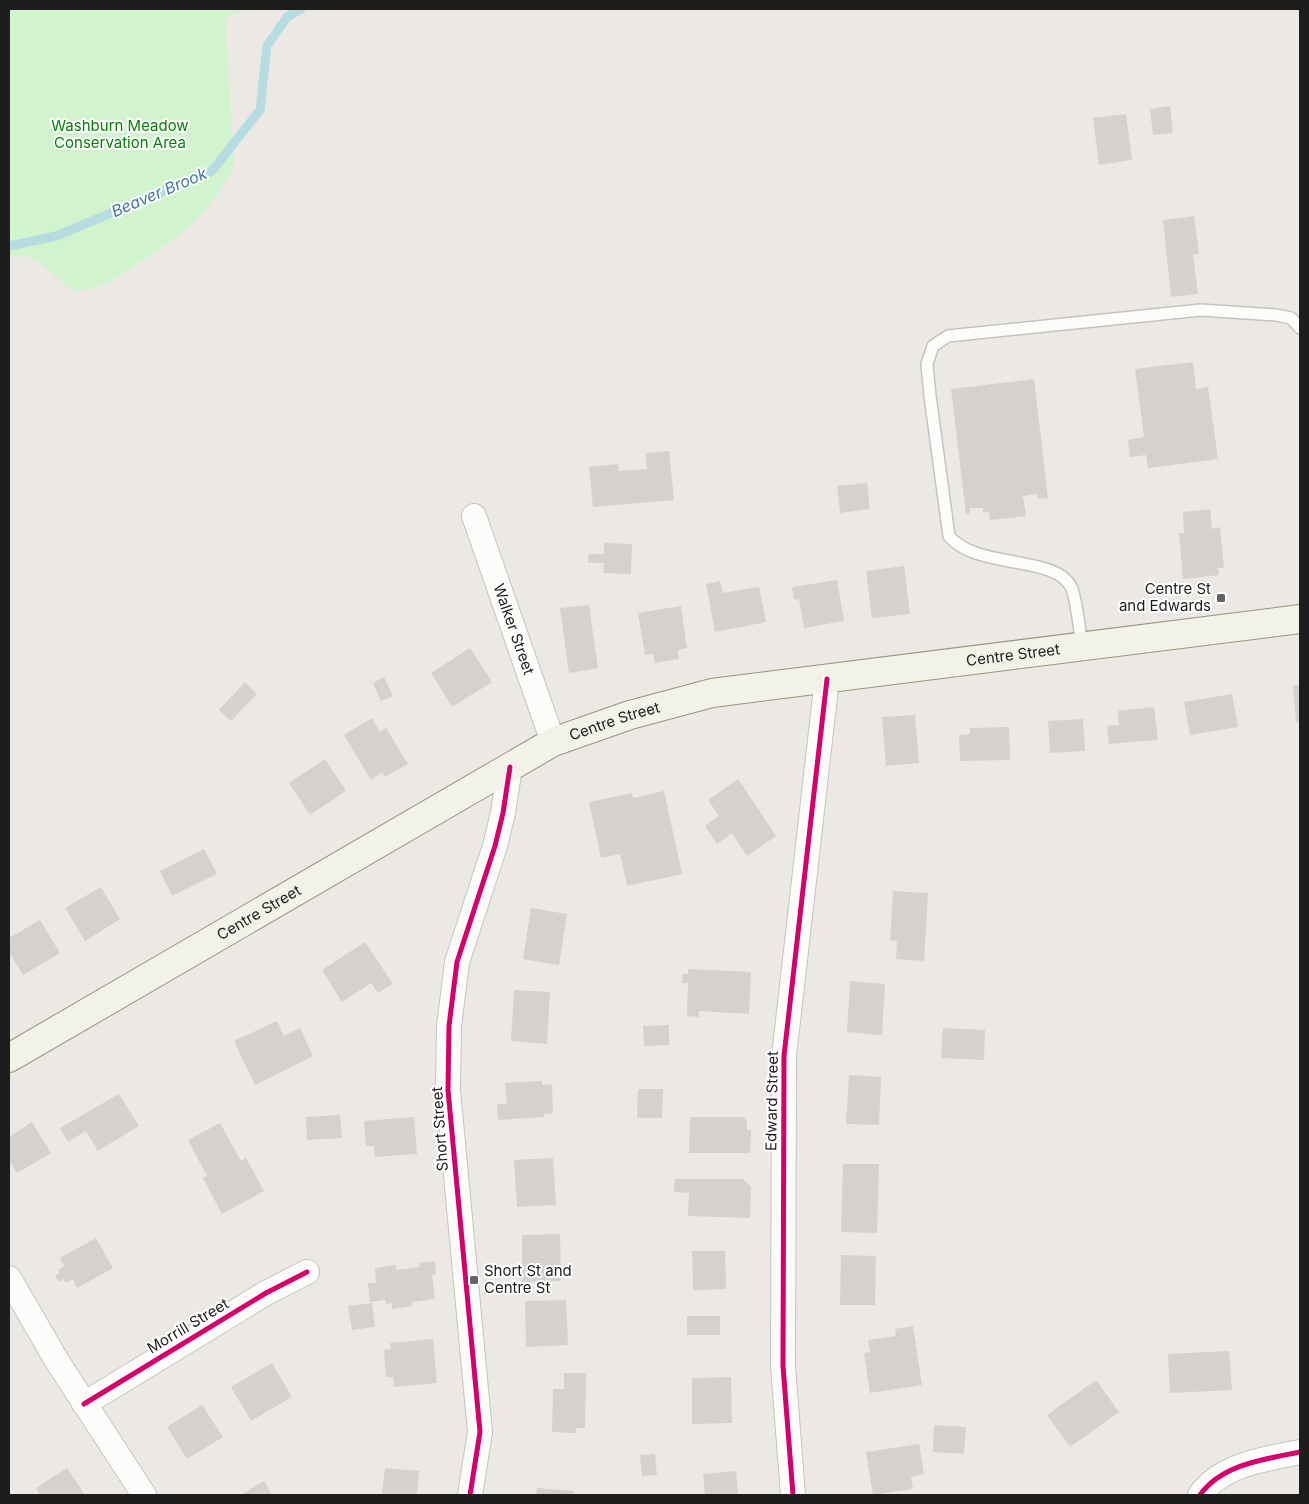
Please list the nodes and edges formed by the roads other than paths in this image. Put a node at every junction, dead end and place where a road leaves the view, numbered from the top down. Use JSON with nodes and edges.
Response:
{"nodes":[{"id":1,"x":1300,"y":328,"type":"edge"},
{"id":2,"x":474,"y":516,"type":"dead end"},
{"id":3,"x":1300,"y":619,"type":"edge"},
{"id":4,"x":1082,"y":647,"type":"junction"},
{"id":5,"x":827,"y":678,"type":"junction"},
{"id":6,"x":553,"y":742,"type":"junction"},
{"id":7,"x":510,"y":767,"type":"junction"},
{"id":8,"x":9,"y":1058,"type":"edge"},
{"id":9,"x":306,"y":1272,"type":"dead end"},
{"id":10,"x":9,"y":1278,"type":"edge"},
{"id":11,"x":84,"y":1404,"type":"junction"},
{"id":12,"x":1300,"y":1452,"type":"edge"},
{"id":13,"x":144,"y":1495,"type":"edge"},
{"id":14,"x":470,"y":1495,"type":"edge"},
{"id":15,"x":793,"y":1495,"type":"edge"},
{"id":16,"x":1200,"y":1495,"type":"edge"}],
"edges":[{"from":1,"to":4,"type":"lane"},
{"from":2,"to":6,"type":"street","name":"Walker Street"},
{"from":3,"to":4,"type":"main road","name":"Centre Street"},
{"from":4,"to":5,"type":"main road","name":"Centre Street"},
{"from":5,"to":6,"type":"main road","name":"Centre Street"},
{"from":5,"to":15,"type":"street","name":"Edward Street"},
{"from":6,"to":7,"type":"main road","name":"Centre Street"},
{"from":7,"to":8,"type":"main road","name":"Centre Street"},
{"from":7,"to":14,"type":"street","name":"Short Street"},
{"from":9,"to":11,"type":"street","name":"Morrill Street"},
{"from":10,"to":11,"type":"street"},
{"from":11,"to":13,"type":"street"},
{"from":12,"to":16,"type":"street"}]}
